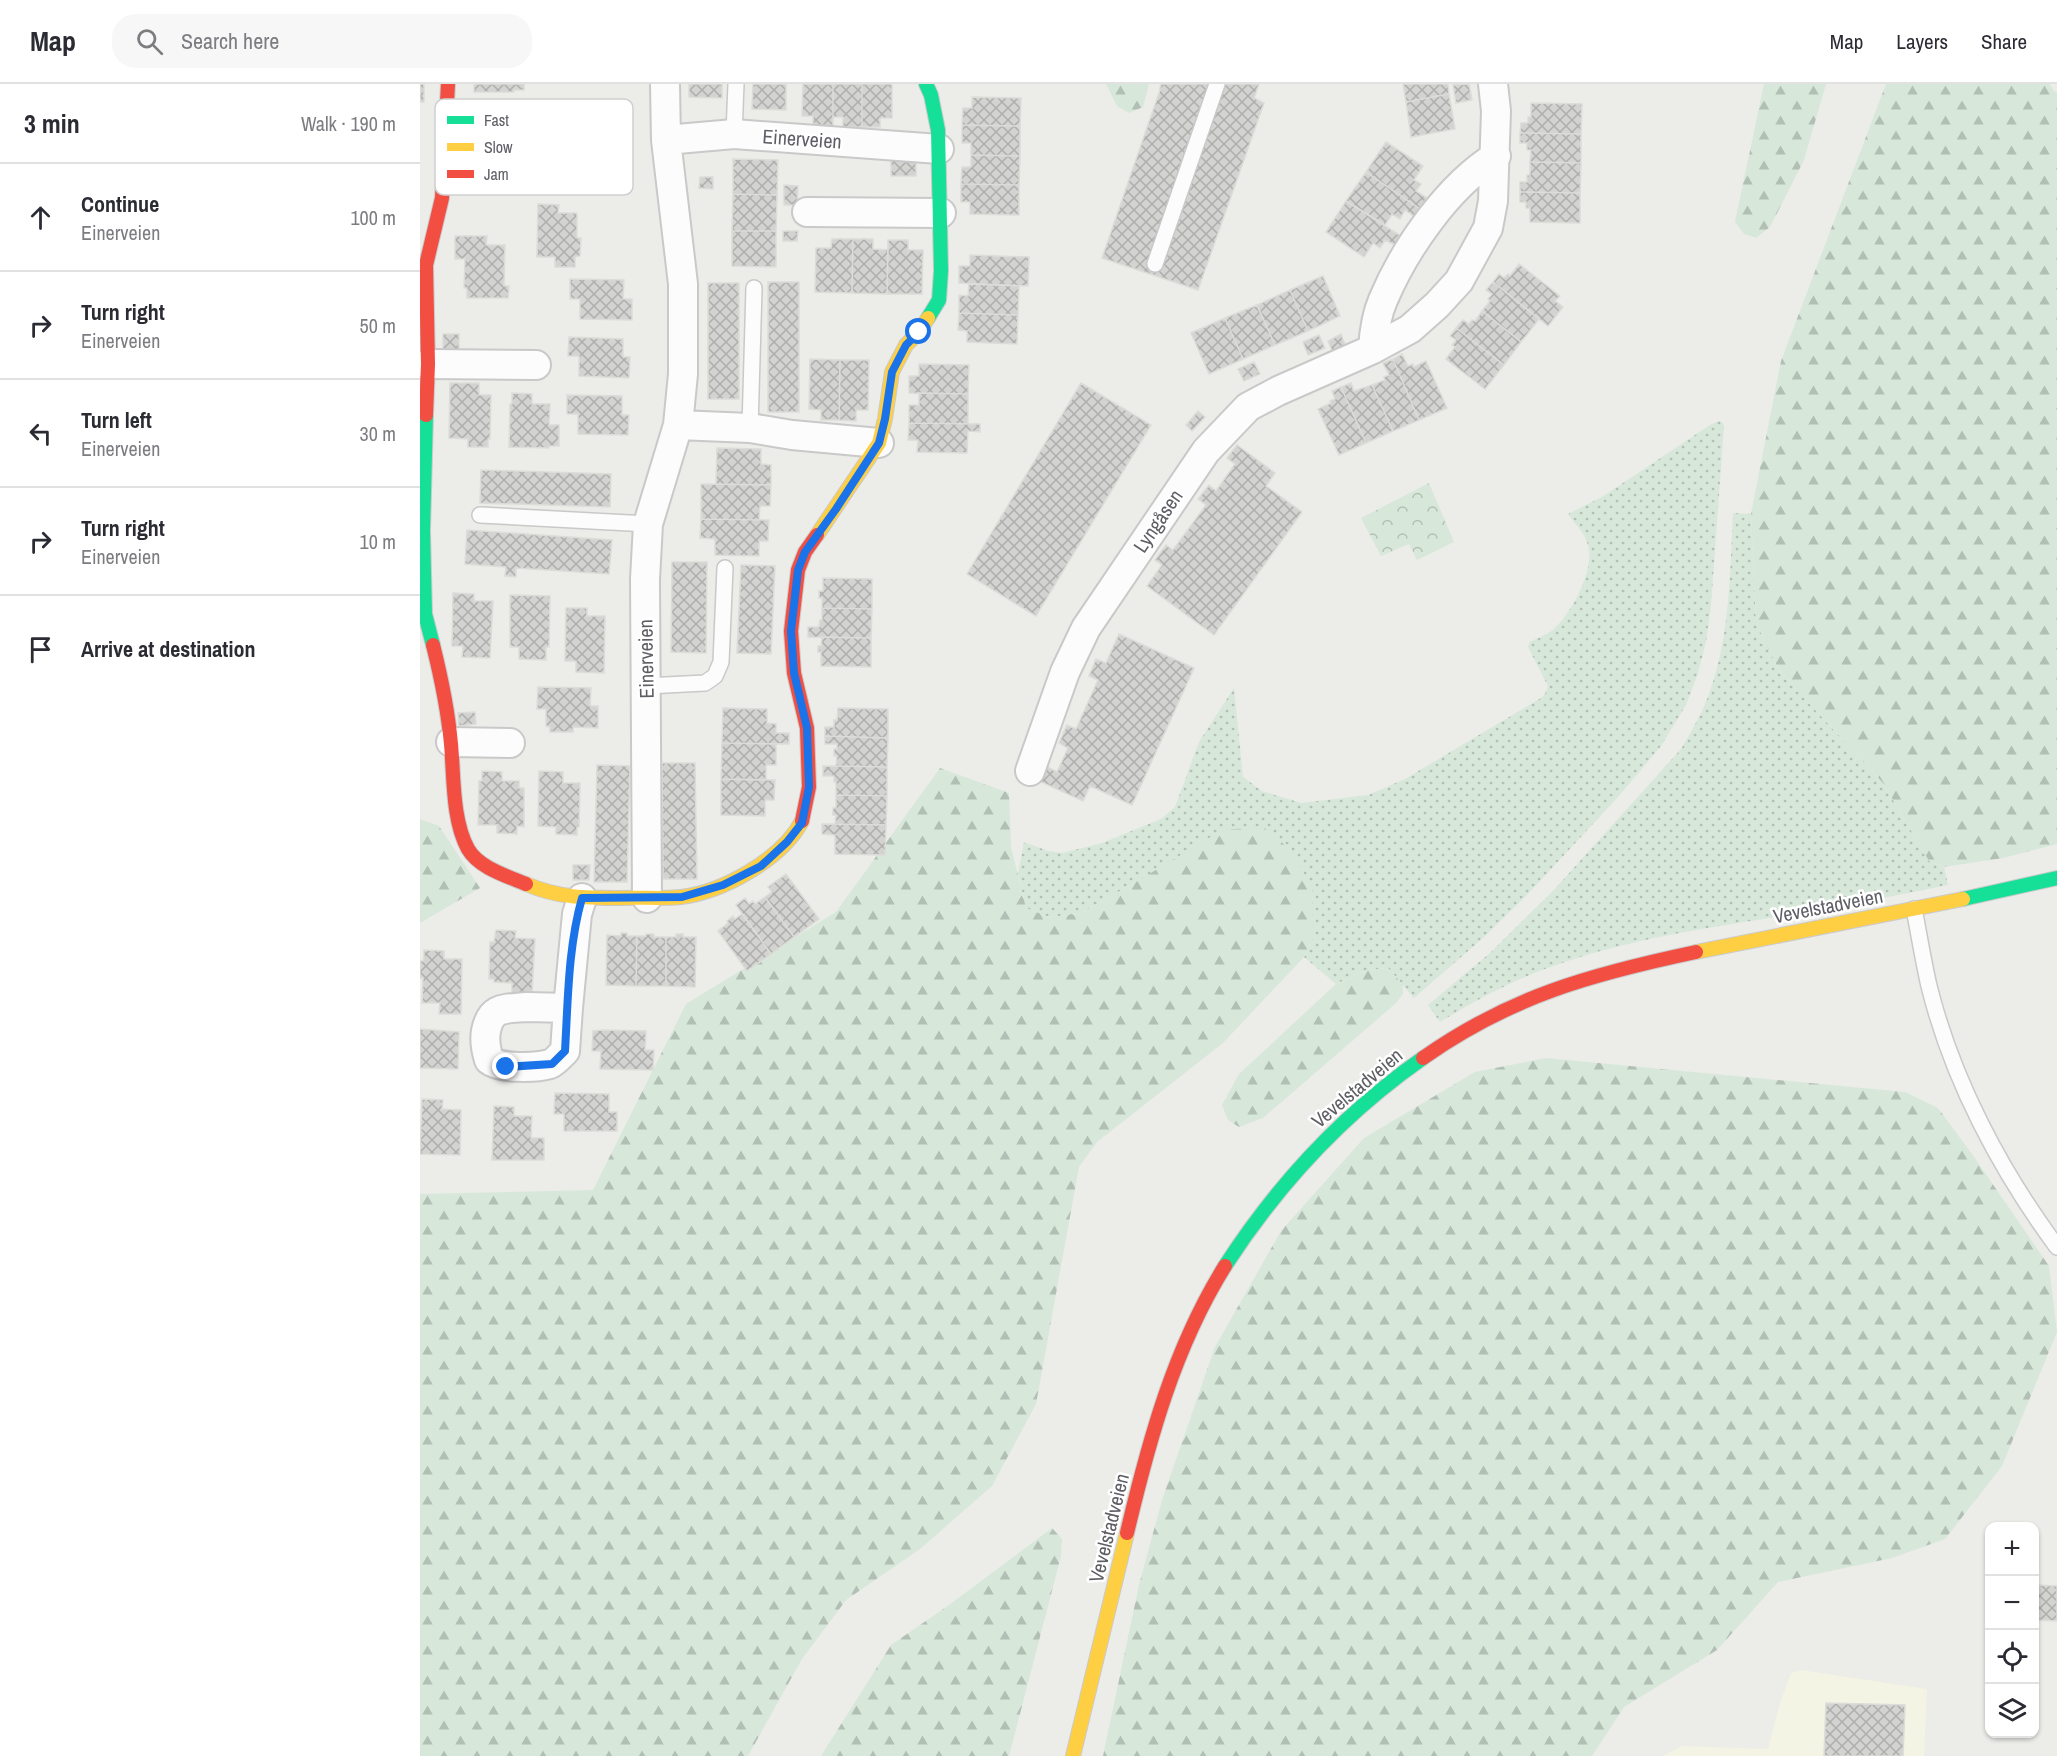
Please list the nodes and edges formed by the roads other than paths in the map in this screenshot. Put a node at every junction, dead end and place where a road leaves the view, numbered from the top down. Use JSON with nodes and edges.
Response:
{"nodes":[{"id":1,"x":448,"y":84,"type":"edge"},
{"id":2,"x":665,"y":84,"type":"edge"},
{"id":3,"x":736,"y":84,"type":"edge"},
{"id":4,"x":926,"y":84,"type":"edge"},
{"id":5,"x":1217,"y":84,"type":"edge"},
{"id":6,"x":1493,"y":84,"type":"edge"},
{"id":7,"x":447,"y":99,"type":"edge"},
{"id":8,"x":734,"y":134,"type":"junction"},
{"id":9,"x":666,"y":140,"type":"junction"},
{"id":10,"x":939,"y":149,"type":"junction"},
{"id":11,"x":1496,"y":156,"type":"junction"},
{"id":12,"x":442,"y":195,"type":"edge"},
{"id":13,"x":807,"y":213,"type":"dead end"},
{"id":14,"x":941,"y":213,"type":"junction"},
{"id":15,"x":1155,"y":264,"type":"dead end"},
{"id":16,"x":754,"y":288,"type":"dead end"},
{"id":17,"x":1373,"y":349,"type":"junction"},
{"id":18,"x":428,"y":364,"type":"junction"},
{"id":19,"x":536,"y":365,"type":"dead end"},
{"id":20,"x":678,"y":425,"type":"junction"},
{"id":21,"x":750,"y":428,"type":"junction"},
{"id":22,"x":879,"y":443,"type":"junction"},
{"id":23,"x":480,"y":515,"type":"dead end"},
{"id":24,"x":648,"y":524,"type":"junction"},
{"id":25,"x":725,"y":568,"type":"dead end"},
{"id":26,"x":646,"y":686,"type":"junction"},
{"id":27,"x":451,"y":742,"type":"junction"},
{"id":28,"x":510,"y":743,"type":"dead end"},
{"id":29,"x":1030,"y":771,"type":"dead end"},
{"id":30,"x":2057,"y":878,"type":"edge"},
{"id":31,"x":582,"y":898,"type":"junction"},
{"id":32,"x":647,"y":898,"type":"junction"},
{"id":33,"x":1914,"y":909,"type":"junction"},
{"id":34,"x":568,"y":1008,"type":"dead end"},
{"id":35,"x":2057,"y":1247,"type":"edge"},
{"id":36,"x":1074,"y":1756,"type":"edge"}],
"edges":[{"from":1,"to":7,"type":"street"},
{"from":2,"to":9,"type":"street","name":"Einerveien"},
{"from":3,"to":8,"type":"lane"},
{"from":4,"to":10,"type":"street"},
{"from":5,"to":15,"type":"lane"},
{"from":6,"to":11,"type":"street","name":"Lyngåsen"},
{"from":8,"to":9,"type":"street","name":"Einerveien"},
{"from":8,"to":10,"type":"street","name":"Einerveien"},
{"from":9,"to":20,"type":"street","name":"Einerveien"},
{"from":10,"to":14,"type":"street"},
{"from":11,"to":17,"type":"street"},
{"from":11,"to":17,"type":"street","name":"Lyngåsen"},
{"from":12,"to":18,"type":"street"},
{"from":13,"to":14,"type":"street"},
{"from":14,"to":22,"type":"street"},
{"from":16,"to":21,"type":"lane"},
{"from":17,"to":29,"type":"street","name":"Lyngåsen"},
{"from":18,"to":19,"type":"street"},
{"from":18,"to":27,"type":"street"},
{"from":20,"to":21,"type":"street"},
{"from":20,"to":24,"type":"street","name":"Einerveien"},
{"from":21,"to":22,"type":"street"},
{"from":22,"to":32,"type":"street"},
{"from":23,"to":24,"type":"lane"},
{"from":24,"to":26,"type":"street","name":"Einerveien"},
{"from":25,"to":26,"type":"lane"},
{"from":26,"to":32,"type":"street","name":"Einerveien"},
{"from":27,"to":28,"type":"street"},
{"from":27,"to":31,"type":"street"},
{"from":30,"to":33,"type":"street","name":"Vevelstadveien"},
{"from":31,"to":32,"type":"street"},
{"from":31,"to":34,"type":"street"},
{"from":33,"to":35,"type":"lane"},
{"from":33,"to":36,"type":"street","name":"Vevelstadveien"}]}
